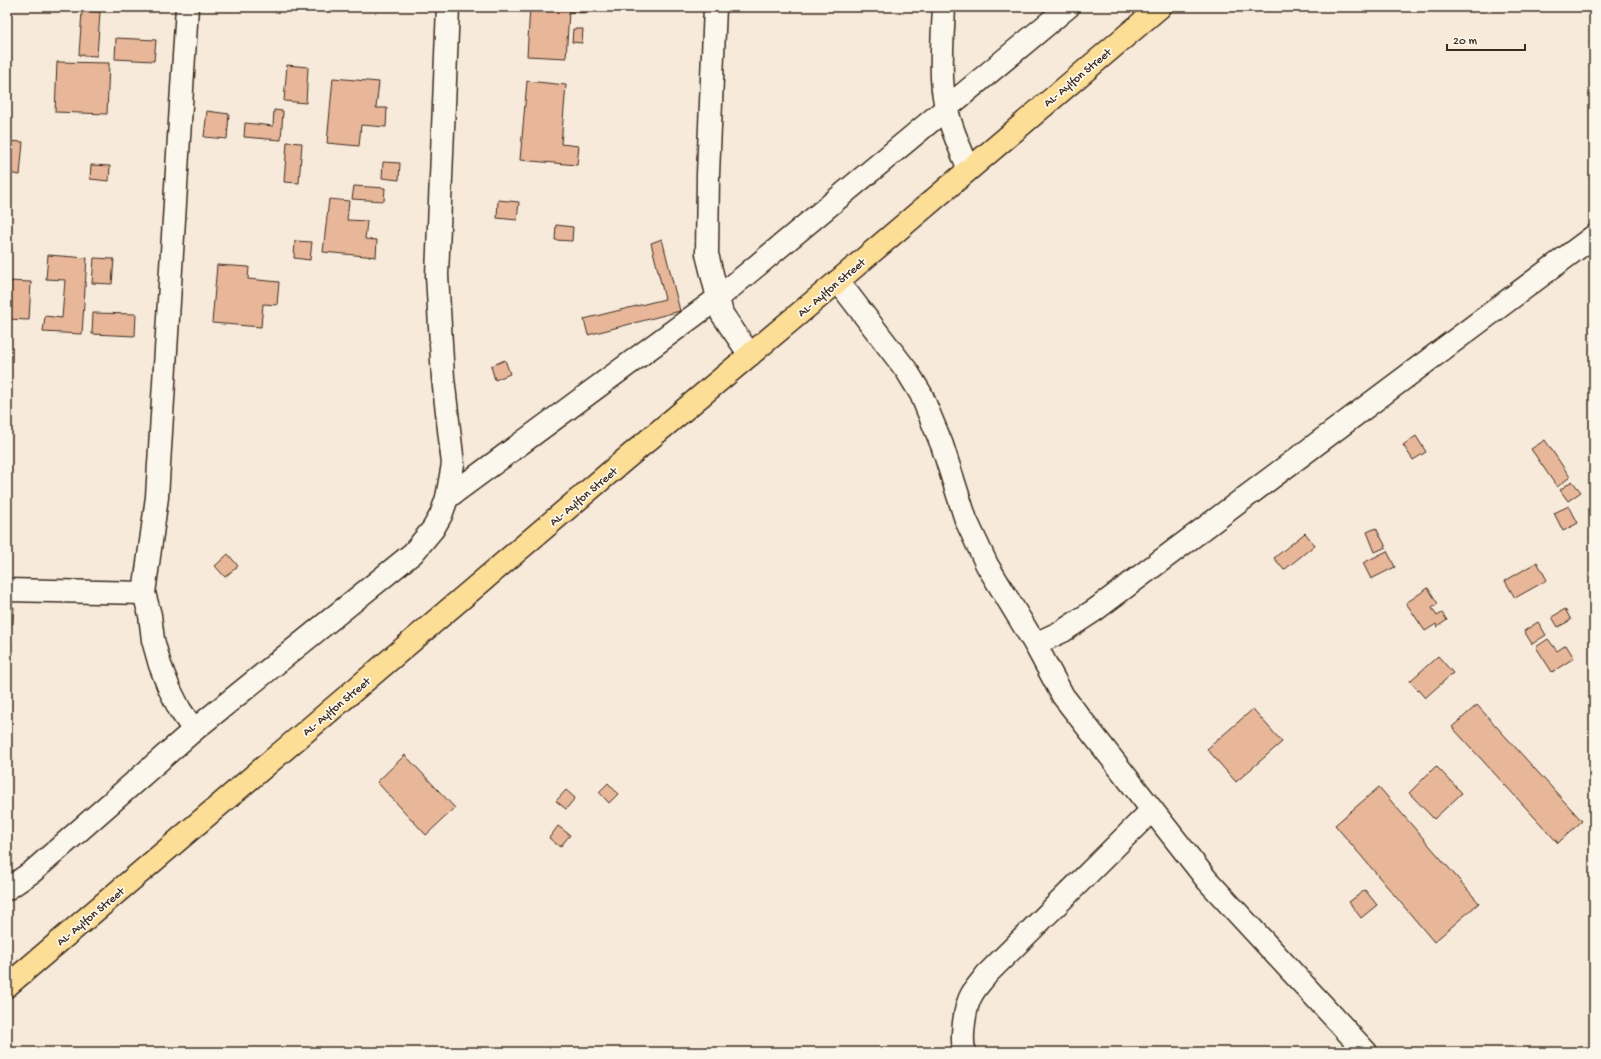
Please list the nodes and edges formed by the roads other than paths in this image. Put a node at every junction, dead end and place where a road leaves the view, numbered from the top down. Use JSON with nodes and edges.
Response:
{"nodes":[{"id":1,"x":187,"y":7,"type":"edge"},
{"id":2,"x":448,"y":7,"type":"edge"},
{"id":3,"x":715,"y":7,"type":"edge"},
{"id":4,"x":944,"y":7,"type":"edge"},
{"id":5,"x":1068,"y":7,"type":"edge"},
{"id":6,"x":1160,"y":7,"type":"edge"},
{"id":7,"x":947,"y":108,"type":"junction"},
{"id":8,"x":969,"y":169,"type":"junction"},
{"id":9,"x":1594,"y":236,"type":"edge"},
{"id":10,"x":838,"y":281,"type":"junction"},
{"id":11,"x":718,"y":298,"type":"junction"},
{"id":12,"x":750,"y":355,"type":"junction"},
{"id":13,"x":447,"y":498,"type":"junction"},
{"id":14,"x":7,"y":590,"type":"edge"},
{"id":15,"x":144,"y":593,"type":"junction"},
{"id":16,"x":1035,"y":644,"type":"junction"},
{"id":17,"x":194,"y":730,"type":"junction"},
{"id":18,"x":1152,"y":810,"type":"junction"},
{"id":19,"x":7,"y":889,"type":"edge"},
{"id":20,"x":7,"y":986,"type":"edge"},
{"id":21,"x":965,"y":1052,"type":"edge"},
{"id":22,"x":1366,"y":1052,"type":"edge"}],
"edges":[{"from":1,"to":15,"type":"street"},
{"from":2,"to":13,"type":"street"},
{"from":3,"to":11,"type":"street"},
{"from":4,"to":7,"type":"street"},
{"from":5,"to":7,"type":"street"},
{"from":6,"to":8,"type":"highway","name":"AL- Aylfon Street"},
{"from":7,"to":8,"type":"street"},
{"from":7,"to":11,"type":"street"},
{"from":8,"to":10,"type":"highway","name":"AL- Aylfon Street"},
{"from":9,"to":16,"type":"street"},
{"from":10,"to":12,"type":"highway","name":"AL- Aylfon Street"},
{"from":10,"to":16,"type":"street"},
{"from":11,"to":12,"type":"street"},
{"from":11,"to":13,"type":"street"},
{"from":12,"to":20,"type":"highway","name":"AL- Aylfon Street"},
{"from":13,"to":17,"type":"street"},
{"from":14,"to":15,"type":"street"},
{"from":15,"to":17,"type":"street"},
{"from":16,"to":18,"type":"street"},
{"from":17,"to":19,"type":"street"},
{"from":18,"to":21,"type":"street"},
{"from":18,"to":22,"type":"street"}]}
